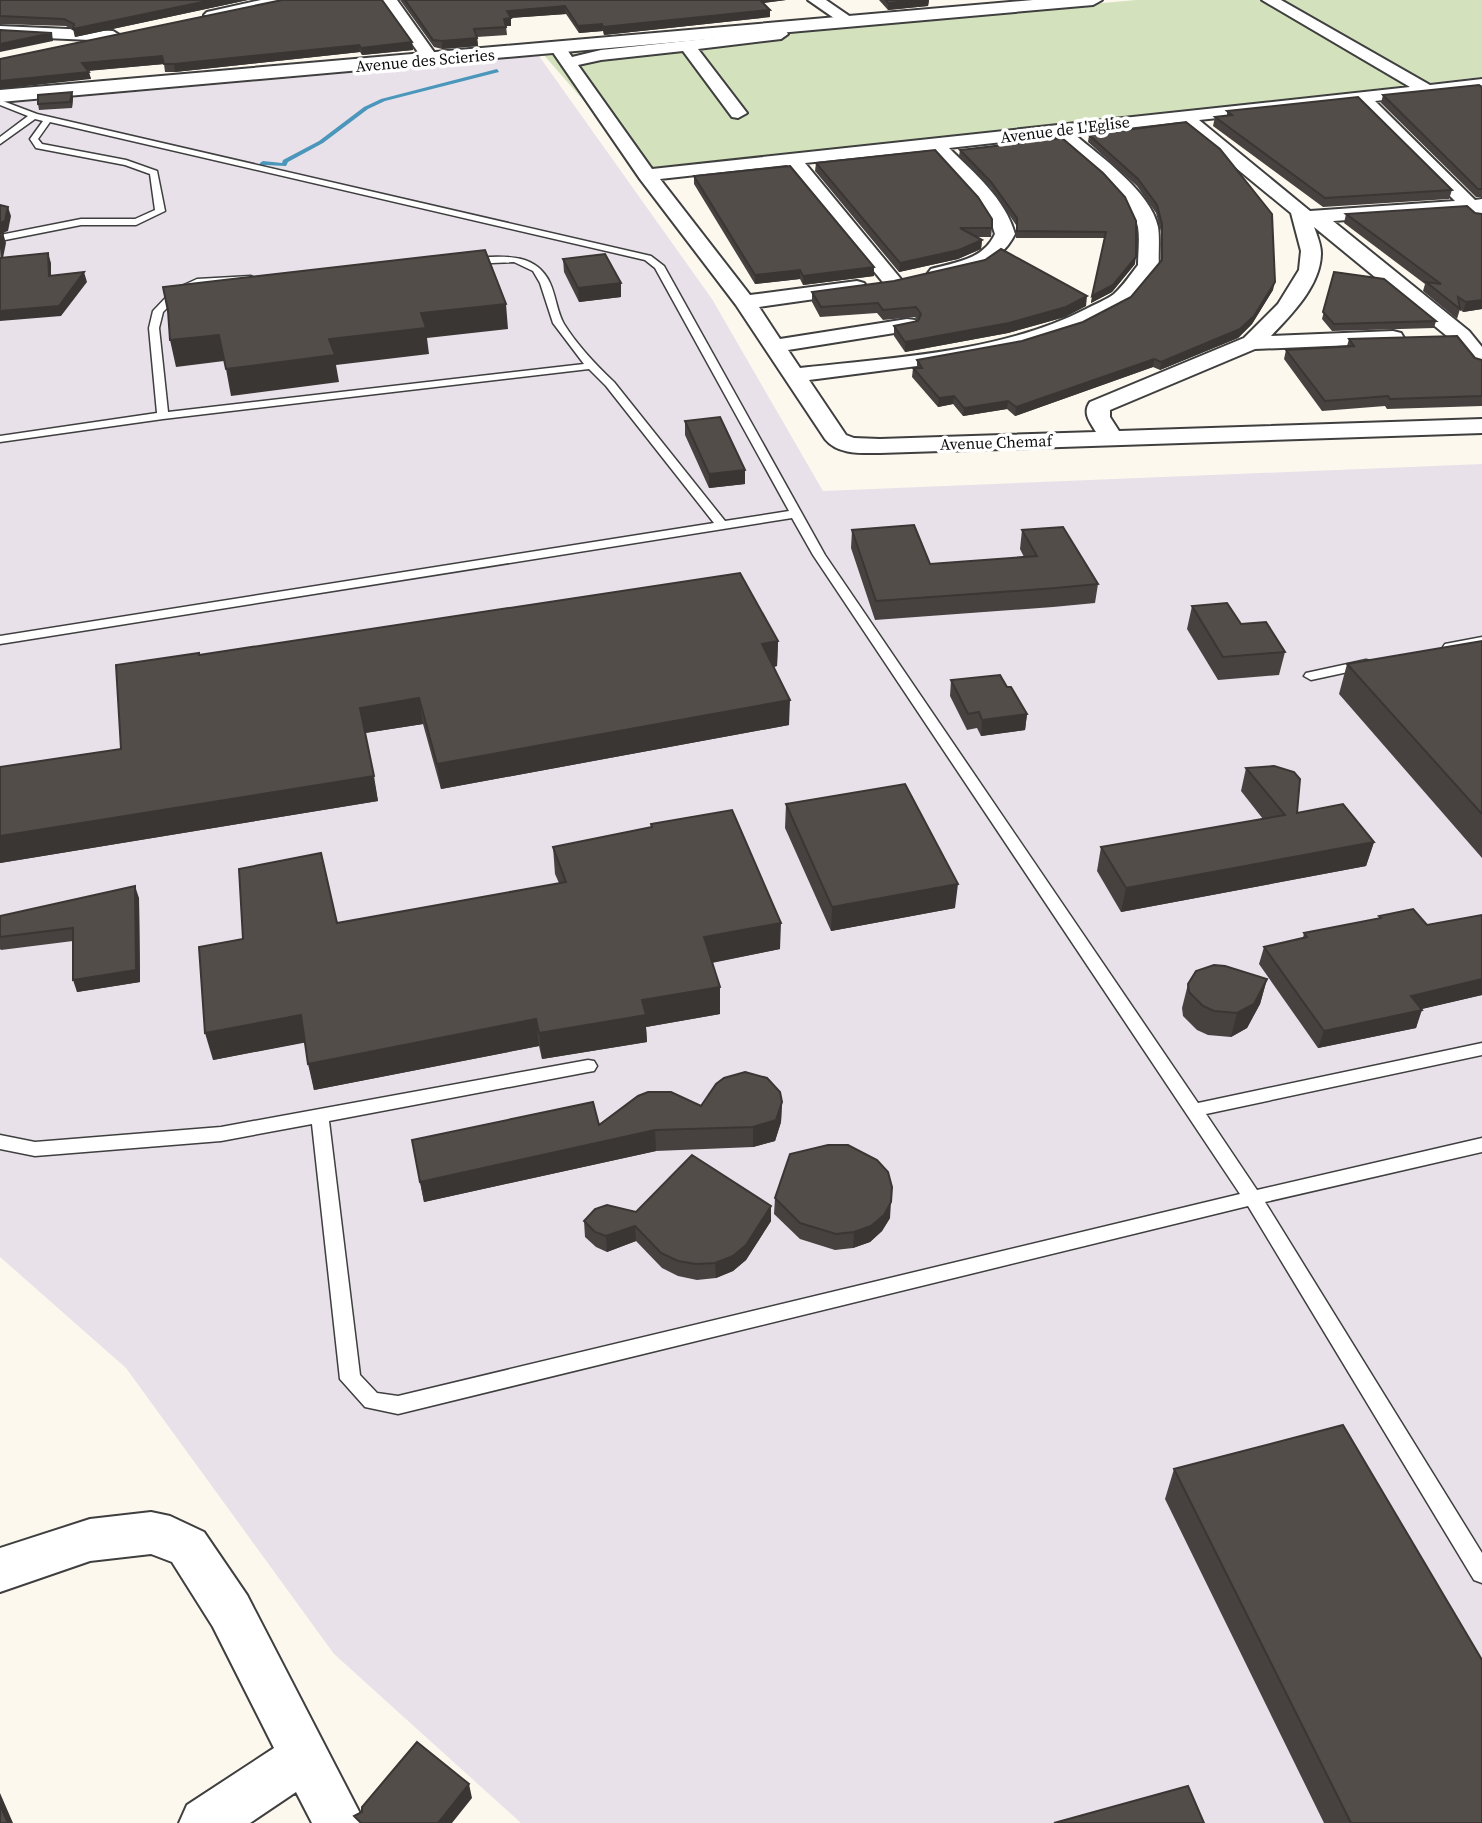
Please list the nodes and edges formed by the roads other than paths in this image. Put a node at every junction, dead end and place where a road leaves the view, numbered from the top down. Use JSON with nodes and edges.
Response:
{"nodes":[{"id":1,"x":282,"y":0,"type":"edge"},
{"id":2,"x":816,"y":0,"type":"edge"},
{"id":3,"x":1093,"y":0,"type":"edge"},
{"id":4,"x":1270,"y":0,"type":"edge"},
{"id":5,"x":395,"y":1,"type":"edge"},
{"id":6,"x":191,"y":20,"type":"edge"},
{"id":7,"x":850,"y":22,"type":"junction"},
{"id":8,"x":776,"y":28,"type":"junction"},
{"id":9,"x":0,"y":31,"type":"edge"},
{"id":10,"x":687,"y":46,"type":"junction"},
{"id":11,"x":50,"y":49,"type":"edge"},
{"id":12,"x":563,"y":55,"type":"junction"},
{"id":13,"x":431,"y":59,"type":"junction"},
{"id":14,"x":1482,"y":84,"type":"edge"},
{"id":15,"x":1424,"y":88,"type":"junction"},
{"id":16,"x":0,"y":96,"type":"edge"},
{"id":17,"x":1361,"y":97,"type":"junction"},
{"id":18,"x":0,"y":102,"type":"edge"},
{"id":19,"x":738,"y":113,"type":"dead end"},
{"id":20,"x":34,"y":116,"type":"junction"},
{"id":21,"x":1183,"y":116,"type":"junction"},
{"id":22,"x":48,"y":119,"type":"junction"},
{"id":23,"x":1058,"y":129,"type":"junction"},
{"id":24,"x":0,"y":141,"type":"edge"},
{"id":25,"x":935,"y":144,"type":"junction"},
{"id":26,"x":792,"y":160,"type":"junction"},
{"id":27,"x":647,"y":175,"type":"junction"},
{"id":28,"x":1478,"y":209,"type":"edge"},
{"id":29,"x":1303,"y":217,"type":"junction"},
{"id":30,"x":0,"y":238,"type":"edge"},
{"id":31,"x":460,"y":262,"type":"edge"},
{"id":32,"x":259,"y":279,"type":"edge"},
{"id":33,"x":893,"y":282,"type":"junction"},
{"id":34,"x":745,"y":302,"type":"junction"},
{"id":35,"x":907,"y":325,"type":"edge"},
{"id":36,"x":1472,"y":336,"type":"edge"},
{"id":37,"x":1252,"y":344,"type":"junction"},
{"id":38,"x":775,"y":346,"type":"junction"},
{"id":39,"x":1482,"y":361,"type":"edge"},
{"id":40,"x":590,"y":366,"type":"junction"},
{"id":41,"x":794,"y":375,"type":"junction"},
{"id":42,"x":163,"y":415,"type":"junction"},
{"id":43,"x":1482,"y":426,"type":"edge"},
{"id":44,"x":0,"y":439,"type":"edge"},
{"id":45,"x":1113,"y":439,"type":"junction"},
{"id":46,"x":794,"y":514,"type":"junction"},
{"id":47,"x":723,"y":527,"type":"junction"},
{"id":48,"x":0,"y":640,"type":"edge"},
{"id":49,"x":1482,"y":641,"type":"edge"},
{"id":50,"x":1429,"y":652,"type":"edge"},
{"id":51,"x":1377,"y":662,"type":"edge"},
{"id":52,"x":1311,"y":676,"type":"dead end"},
{"id":53,"x":1482,"y":1049,"type":"edge"},
{"id":54,"x":588,"y":1066,"type":"dead end"},
{"id":55,"x":1195,"y":1110,"type":"junction"},
{"id":56,"x":320,"y":1116,"type":"junction"},
{"id":57,"x":0,"y":1142,"type":"edge"},
{"id":58,"x":1482,"y":1145,"type":"edge"},
{"id":59,"x":1253,"y":1198,"type":"junction"},
{"id":60,"x":0,"y":1570,"type":"edge"},
{"id":61,"x":1482,"y":1573,"type":"edge"},
{"id":62,"x":304,"y":1757,"type":"junction"},
{"id":63,"x":205,"y":1823,"type":"edge"},
{"id":64,"x":339,"y":1823,"type":"edge"}],
"edges":[{"from":1,"to":6,"type":"street"},
{"from":2,"to":7,"type":"street"},
{"from":3,"to":7,"type":"street","name":"Avenue des Scieries"},
{"from":4,"to":15,"type":"street"},
{"from":5,"to":13,"type":"street"},
{"from":7,"to":8,"type":"street","name":"Avenue des Scieries"},
{"from":8,"to":10,"type":"street"},
{"from":8,"to":12,"type":"street","name":"Avenue des Scieries"},
{"from":9,"to":11,"type":"street"},
{"from":10,"to":12,"type":"street"},
{"from":10,"to":19,"type":"street"},
{"from":12,"to":13,"type":"street","name":"Avenue des Scieries"},
{"from":12,"to":27,"type":"street","name":"Avenue Chemaf"},
{"from":13,"to":16,"type":"street","name":"Avenue des Scieries"},
{"from":14,"to":15,"type":"street","name":"Avenue de L'Eglise"},
{"from":15,"to":17,"type":"street","name":"Avenue de L'Eglise"},
{"from":17,"to":21,"type":"street","name":"Avenue de L'Eglise"},
{"from":17,"to":28,"type":"street"},
{"from":18,"to":20,"type":"lane"},
{"from":20,"to":22,"type":"lane"},
{"from":20,"to":24,"type":"lane"},
{"from":21,"to":23,"type":"street","name":"Avenue de L'Eglise"},
{"from":21,"to":29,"type":"street"},
{"from":22,"to":30,"type":"lane"},
{"from":22,"to":46,"type":"lane"},
{"from":23,"to":25,"type":"street","name":"Avenue de L'Eglise"},
{"from":23,"to":41,"type":"street"},
{"from":25,"to":26,"type":"street","name":"Avenue de L'Eglise"},
{"from":25,"to":33,"type":"street"},
{"from":26,"to":27,"type":"street","name":"Avenue de L'Eglise"},
{"from":26,"to":33,"type":"street"},
{"from":27,"to":34,"type":"street","name":"Avenue Chemaf"},
{"from":28,"to":29,"type":"street"},
{"from":29,"to":36,"type":"street"},
{"from":29,"to":37,"type":"street"},
{"from":31,"to":40,"type":"lane"},
{"from":32,"to":42,"type":"lane"},
{"from":33,"to":34,"type":"street"},
{"from":34,"to":38,"type":"street","name":"Avenue Chemaf"},
{"from":35,"to":38,"type":"street"},
{"from":36,"to":37,"type":"street"},
{"from":36,"to":39,"type":"street"},
{"from":37,"to":45,"type":"street"},
{"from":38,"to":41,"type":"street","name":"Avenue Chemaf"},
{"from":40,"to":42,"type":"lane"},
{"from":40,"to":47,"type":"lane"},
{"from":41,"to":45,"type":"street","name":"Avenue Chemaf"},
{"from":42,"to":44,"type":"lane"},
{"from":43,"to":45,"type":"street","name":"Avenue Chemaf"},
{"from":46,"to":47,"type":"lane"},
{"from":46,"to":55,"type":"lane"},
{"from":47,"to":48,"type":"lane"},
{"from":49,"to":50,"type":"lane"},
{"from":51,"to":52,"type":"lane"},
{"from":53,"to":55,"type":"lane"},
{"from":54,"to":56,"type":"lane"},
{"from":55,"to":59,"type":"lane"},
{"from":56,"to":57,"type":"lane"},
{"from":56,"to":59,"type":"lane"},
{"from":58,"to":59,"type":"lane"},
{"from":59,"to":61,"type":"lane"},
{"from":60,"to":62,"type":"street"},
{"from":62,"to":63,"type":"street"},
{"from":62,"to":64,"type":"street"}]}
